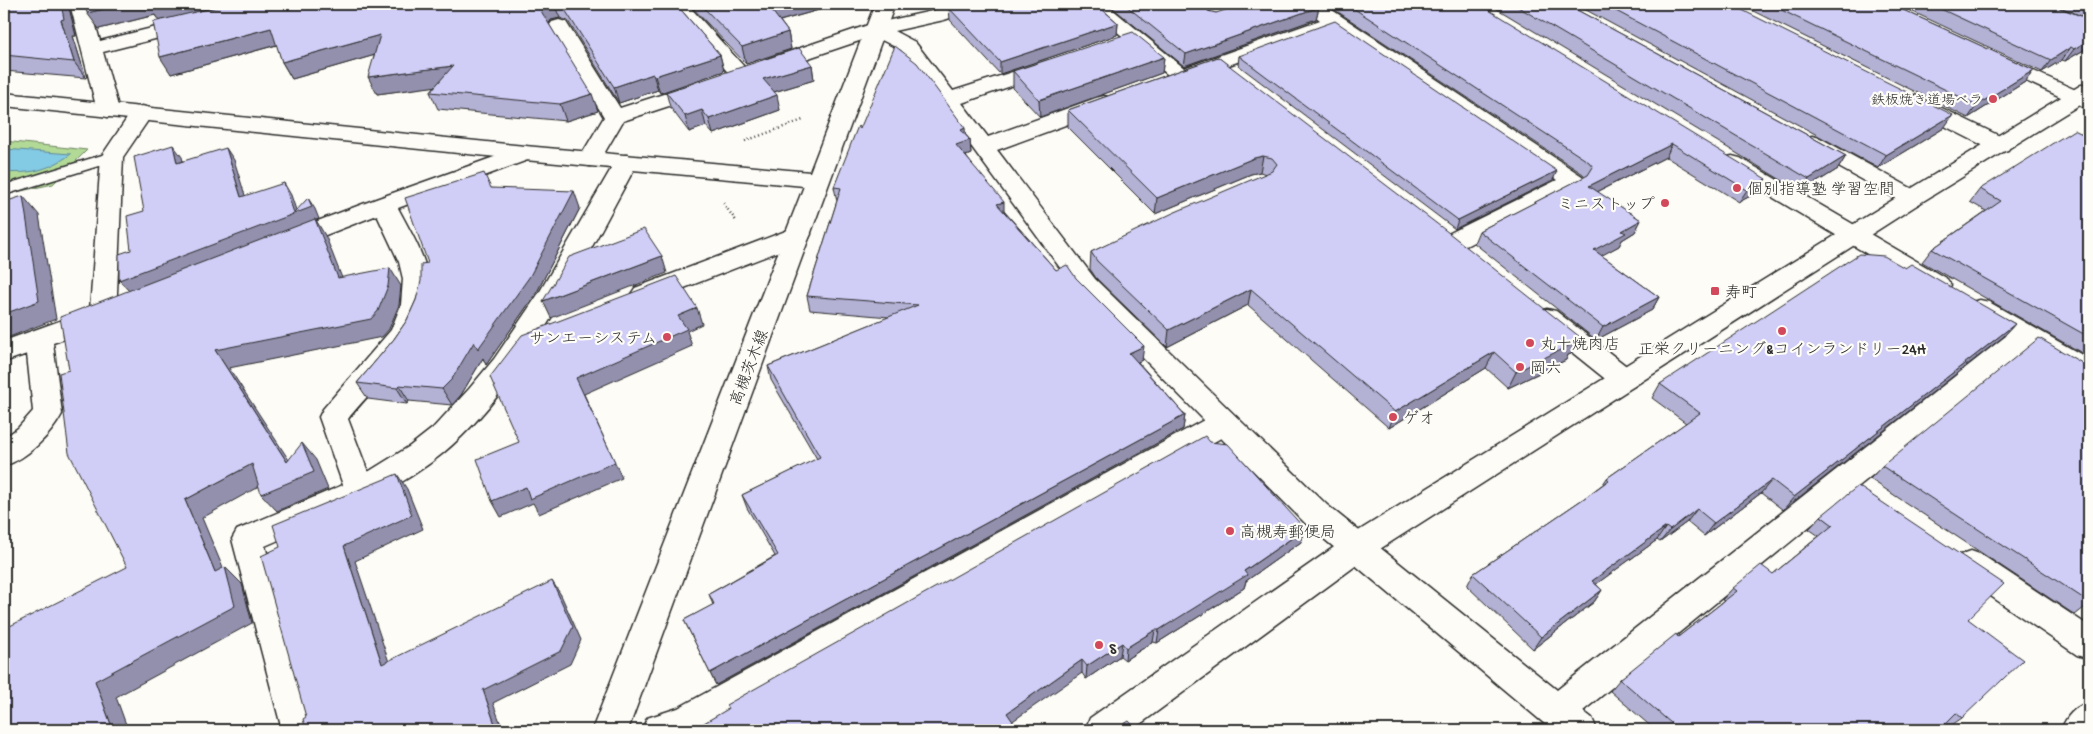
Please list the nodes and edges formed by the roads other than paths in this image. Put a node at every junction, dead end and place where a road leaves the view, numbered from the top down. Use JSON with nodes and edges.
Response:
{"nodes":[{"id":1,"x":80,"y":4,"type":"edge"},
{"id":2,"x":677,"y":4,"type":"edge"},
{"id":3,"x":973,"y":4,"type":"edge"},
{"id":4,"x":1310,"y":4,"type":"edge"},
{"id":5,"x":1105,"y":12,"type":"edge"},
{"id":6,"x":880,"y":16,"type":"edge"},
{"id":7,"x":214,"y":18,"type":"edge"},
{"id":8,"x":1335,"y":21,"type":"junction"},
{"id":9,"x":559,"y":26,"type":"dead end"},
{"id":10,"x":92,"y":49,"type":"junction"},
{"id":11,"x":1981,"y":53,"type":"edge"},
{"id":12,"x":1070,"y":60,"type":"edge"},
{"id":13,"x":1218,"y":62,"type":"junction"},
{"id":14,"x":741,"y":75,"type":"junction"},
{"id":15,"x":1242,"y":80,"type":"edge"},
{"id":16,"x":1895,"y":92,"type":"edge"},
{"id":17,"x":1127,"y":95,"type":"edge"},
{"id":18,"x":2085,"y":97,"type":"edge"},
{"id":19,"x":4,"y":100,"type":"edge"},
{"id":20,"x":949,"y":100,"type":"junction"},
{"id":21,"x":108,"y":110,"type":"junction"},
{"id":22,"x":142,"y":113,"type":"junction"},
{"id":23,"x":615,"y":117,"type":"junction"},
{"id":24,"x":1791,"y":131,"type":"edge"},
{"id":25,"x":2000,"y":145,"type":"junction"},
{"id":26,"x":983,"y":147,"type":"junction"},
{"id":27,"x":525,"y":153,"type":"junction"},
{"id":28,"x":1717,"y":153,"type":"edge"},
{"id":29,"x":112,"y":157,"type":"junction"},
{"id":30,"x":590,"y":159,"type":"junction"},
{"id":31,"x":626,"y":162,"type":"junction"},
{"id":32,"x":820,"y":180,"type":"junction"},
{"id":33,"x":4,"y":190,"type":"edge"},
{"id":34,"x":1912,"y":198,"type":"junction"},
{"id":35,"x":384,"y":204,"type":"junction"},
{"id":36,"x":799,"y":234,"type":"junction"},
{"id":37,"x":1852,"y":236,"type":"junction"},
{"id":38,"x":1453,"y":243,"type":"edge"},
{"id":39,"x":266,"y":250,"type":"edge"},
{"id":40,"x":130,"y":304,"type":"edge"},
{"id":41,"x":619,"y":304,"type":"edge"},
{"id":42,"x":1531,"y":304,"type":"edge"},
{"id":43,"x":103,"y":315,"type":"junction"},
{"id":44,"x":554,"y":330,"type":"edge"},
{"id":45,"x":2026,"y":335,"type":"junction"},
{"id":46,"x":39,"y":338,"type":"junction"},
{"id":47,"x":517,"y":344,"type":"junction"},
{"id":48,"x":4,"y":352,"type":"edge"},
{"id":49,"x":2089,"y":372,"type":"edge"},
{"id":50,"x":1624,"y":379,"type":"junction"},
{"id":51,"x":1224,"y":423,"type":"junction"},
{"id":52,"x":4,"y":454,"type":"edge"},
{"id":53,"x":360,"y":491,"type":"junction"},
{"id":54,"x":1358,"y":546,"type":"junction"},
{"id":55,"x":1951,"y":551,"type":"edge"},
{"id":56,"x":2089,"y":644,"type":"edge"},
{"id":57,"x":1556,"y":711,"type":"junction"},
{"id":58,"x":2089,"y":719,"type":"edge"},
{"id":59,"x":300,"y":730,"type":"edge"},
{"id":60,"x":610,"y":730,"type":"edge"},
{"id":61,"x":660,"y":730,"type":"edge"},
{"id":62,"x":1103,"y":730,"type":"edge"},
{"id":63,"x":1579,"y":730,"type":"edge"},
{"id":64,"x":2079,"y":730,"type":"edge"}],
"edges":[{"from":1,"to":10,"type":"street"},
{"from":2,"to":14,"type":"street"},
{"from":3,"to":6,"type":"street"},
{"from":4,"to":8,"type":"street"},
{"from":5,"to":13,"type":"street"},
{"from":6,"to":14,"type":"street"},
{"from":6,"to":20,"type":"street"},
{"from":6,"to":32,"type":"street","name":"高槻茨木線"},
{"from":7,"to":10,"type":"street"},
{"from":8,"to":13,"type":"street"},
{"from":8,"to":38,"type":"street"},
{"from":9,"to":23,"type":"street"},
{"from":10,"to":21,"type":"street"},
{"from":11,"to":18,"type":"street"},
{"from":12,"to":20,"type":"street"},
{"from":13,"to":15,"type":"street"},
{"from":14,"to":23,"type":"street"},
{"from":16,"to":25,"type":"street"},
{"from":17,"to":26,"type":"street"},
{"from":18,"to":25,"type":"street"},
{"from":19,"to":21,"type":"street"},
{"from":20,"to":26,"type":"street"},
{"from":21,"to":22,"type":"street"},
{"from":22,"to":27,"type":"street"},
{"from":22,"to":29,"type":"street"},
{"from":23,"to":30,"type":"street"},
{"from":24,"to":34,"type":"street"},
{"from":25,"to":34,"type":"street"},
{"from":26,"to":51,"type":"street"},
{"from":27,"to":30,"type":"street"},
{"from":27,"to":35,"type":"street"},
{"from":28,"to":37,"type":"street"},
{"from":29,"to":33,"type":"lane"},
{"from":29,"to":43,"type":"street"},
{"from":30,"to":31,"type":"street"},
{"from":31,"to":32,"type":"street"},
{"from":31,"to":47,"type":"street"},
{"from":32,"to":36,"type":"street","name":"高槻茨木線"},
{"from":34,"to":37,"type":"street"},
{"from":35,"to":39,"type":"street"},
{"from":35,"to":53,"type":"street"},
{"from":36,"to":41,"type":"street"},
{"from":36,"to":60,"type":"street","name":"高槻茨木線"},
{"from":37,"to":45,"type":"street"},
{"from":37,"to":50,"type":"street"},
{"from":40,"to":43,"type":"street"},
{"from":42,"to":50,"type":"street"},
{"from":43,"to":46,"type":"street"},
{"from":44,"to":47,"type":"street"},
{"from":45,"to":49,"type":"street"},
{"from":45,"to":57,"type":"street"},
{"from":46,"to":48,"type":"street"},
{"from":46,"to":52,"type":"street"},
{"from":47,"to":53,"type":"street"},
{"from":50,"to":54,"type":"street"},
{"from":51,"to":54,"type":"street"},
{"from":51,"to":61,"type":"street"},
{"from":53,"to":59,"type":"street"},
{"from":54,"to":57,"type":"street"},
{"from":54,"to":62,"type":"street"},
{"from":55,"to":56,"type":"street"},
{"from":57,"to":63,"type":"street"},
{"from":58,"to":64,"type":"street"}]}
